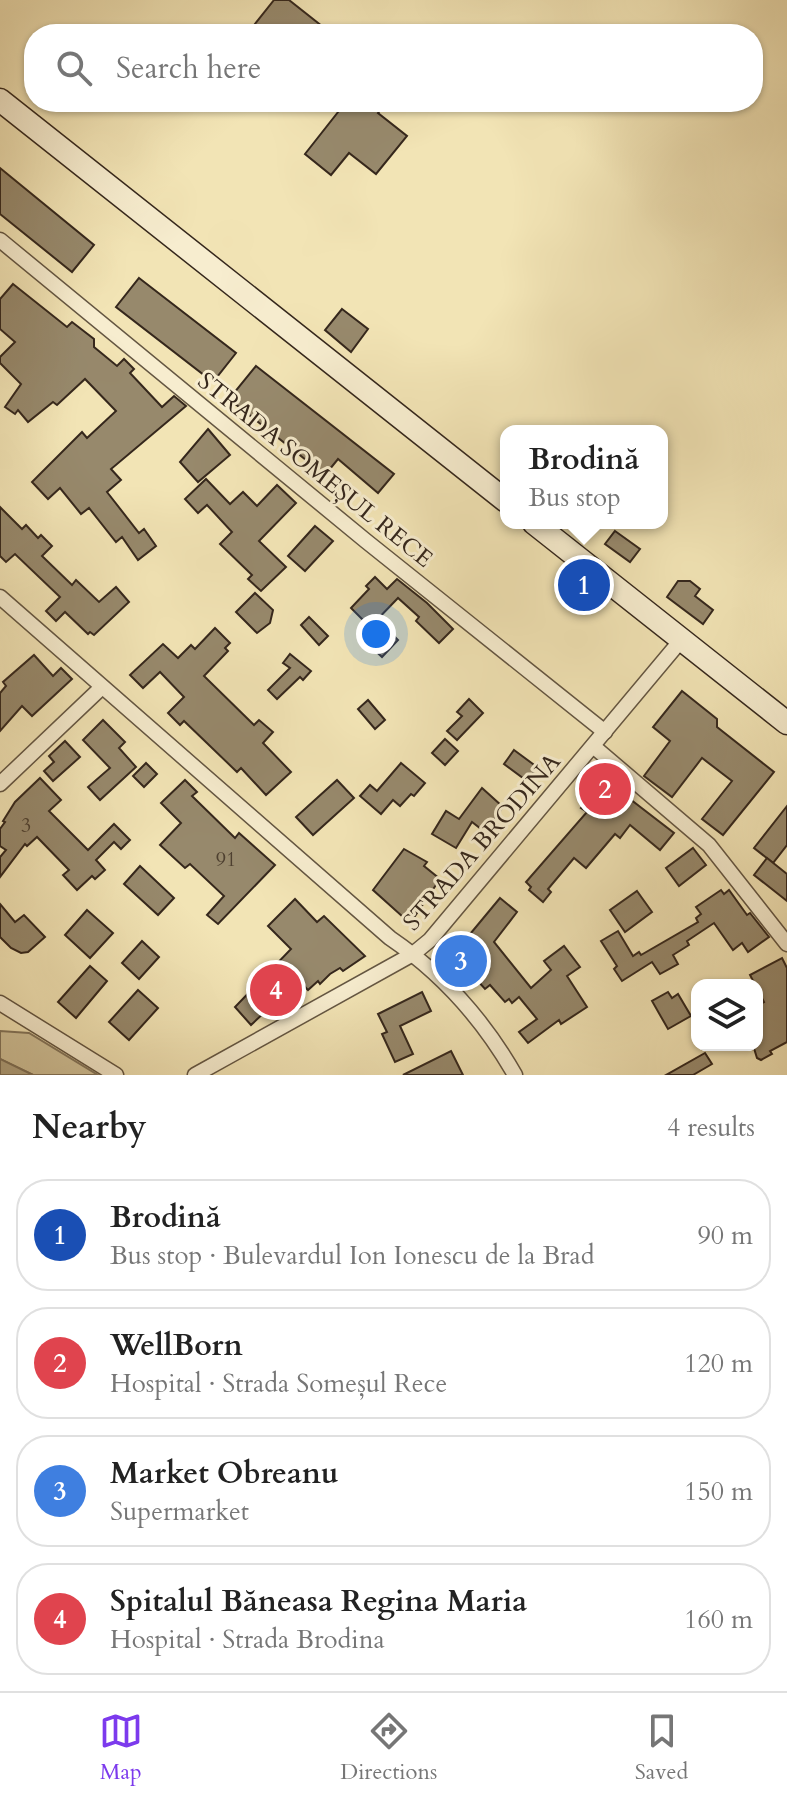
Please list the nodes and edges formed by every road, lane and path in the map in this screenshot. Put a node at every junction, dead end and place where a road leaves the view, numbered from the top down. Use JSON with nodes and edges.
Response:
{"nodes":[{"id":1,"x":0,"y":100,"type":"edge"},
{"id":2,"x":0,"y":240,"type":"edge"},
{"id":3,"x":500,"y":496,"type":"edge"},
{"id":4,"x":542,"y":529,"type":"edge"},
{"id":5,"x":0,"y":597,"type":"edge"},
{"id":6,"x":682,"y":639,"type":"junction"},
{"id":7,"x":102,"y":687,"type":"junction"},
{"id":8,"x":787,"y":723,"type":"edge"},
{"id":9,"x":605,"y":732,"type":"junction"},
{"id":10,"x":593,"y":746,"type":"junction"},
{"id":11,"x":0,"y":784,"type":"edge"},
{"id":12,"x":787,"y":944,"type":"edge"},
{"id":13,"x":413,"y":954,"type":"junction"},
{"id":14,"x":0,"y":1003,"type":"edge"},
{"id":15,"x":16,"y":1013,"type":"junction"},
{"id":16,"x":0,"y":1017,"type":"edge"},
{"id":17,"x":116,"y":1075,"type":"edge"},
{"id":18,"x":195,"y":1075,"type":"edge"},
{"id":19,"x":515,"y":1075,"type":"edge"}],
"edges":[{"from":1,"to":3,"type":"main road"},
{"from":2,"to":9,"type":"street","name":"STRADA SOMEȘUL RECE"},
{"from":4,"to":6,"type":"main road"},
{"from":5,"to":7,"type":"street"},
{"from":6,"to":8,"type":"main road"},
{"from":6,"to":9,"type":"street","name":"STRADA BRODINA"},
{"from":7,"to":11,"type":"street"},
{"from":7,"to":13,"type":"street"},
{"from":9,"to":10,"type":"street","name":"STRADA BRODINA"},
{"from":10,"to":12,"type":"street"},
{"from":10,"to":13,"type":"street","name":"STRADA BRODINA"},
{"from":13,"to":18,"type":"street","name":"STRADA BRODINA"},
{"from":13,"to":19,"type":"street"},
{"from":14,"to":15,"type":"street"},
{"from":15,"to":16,"type":"street"},
{"from":15,"to":17,"type":"street"}]}
